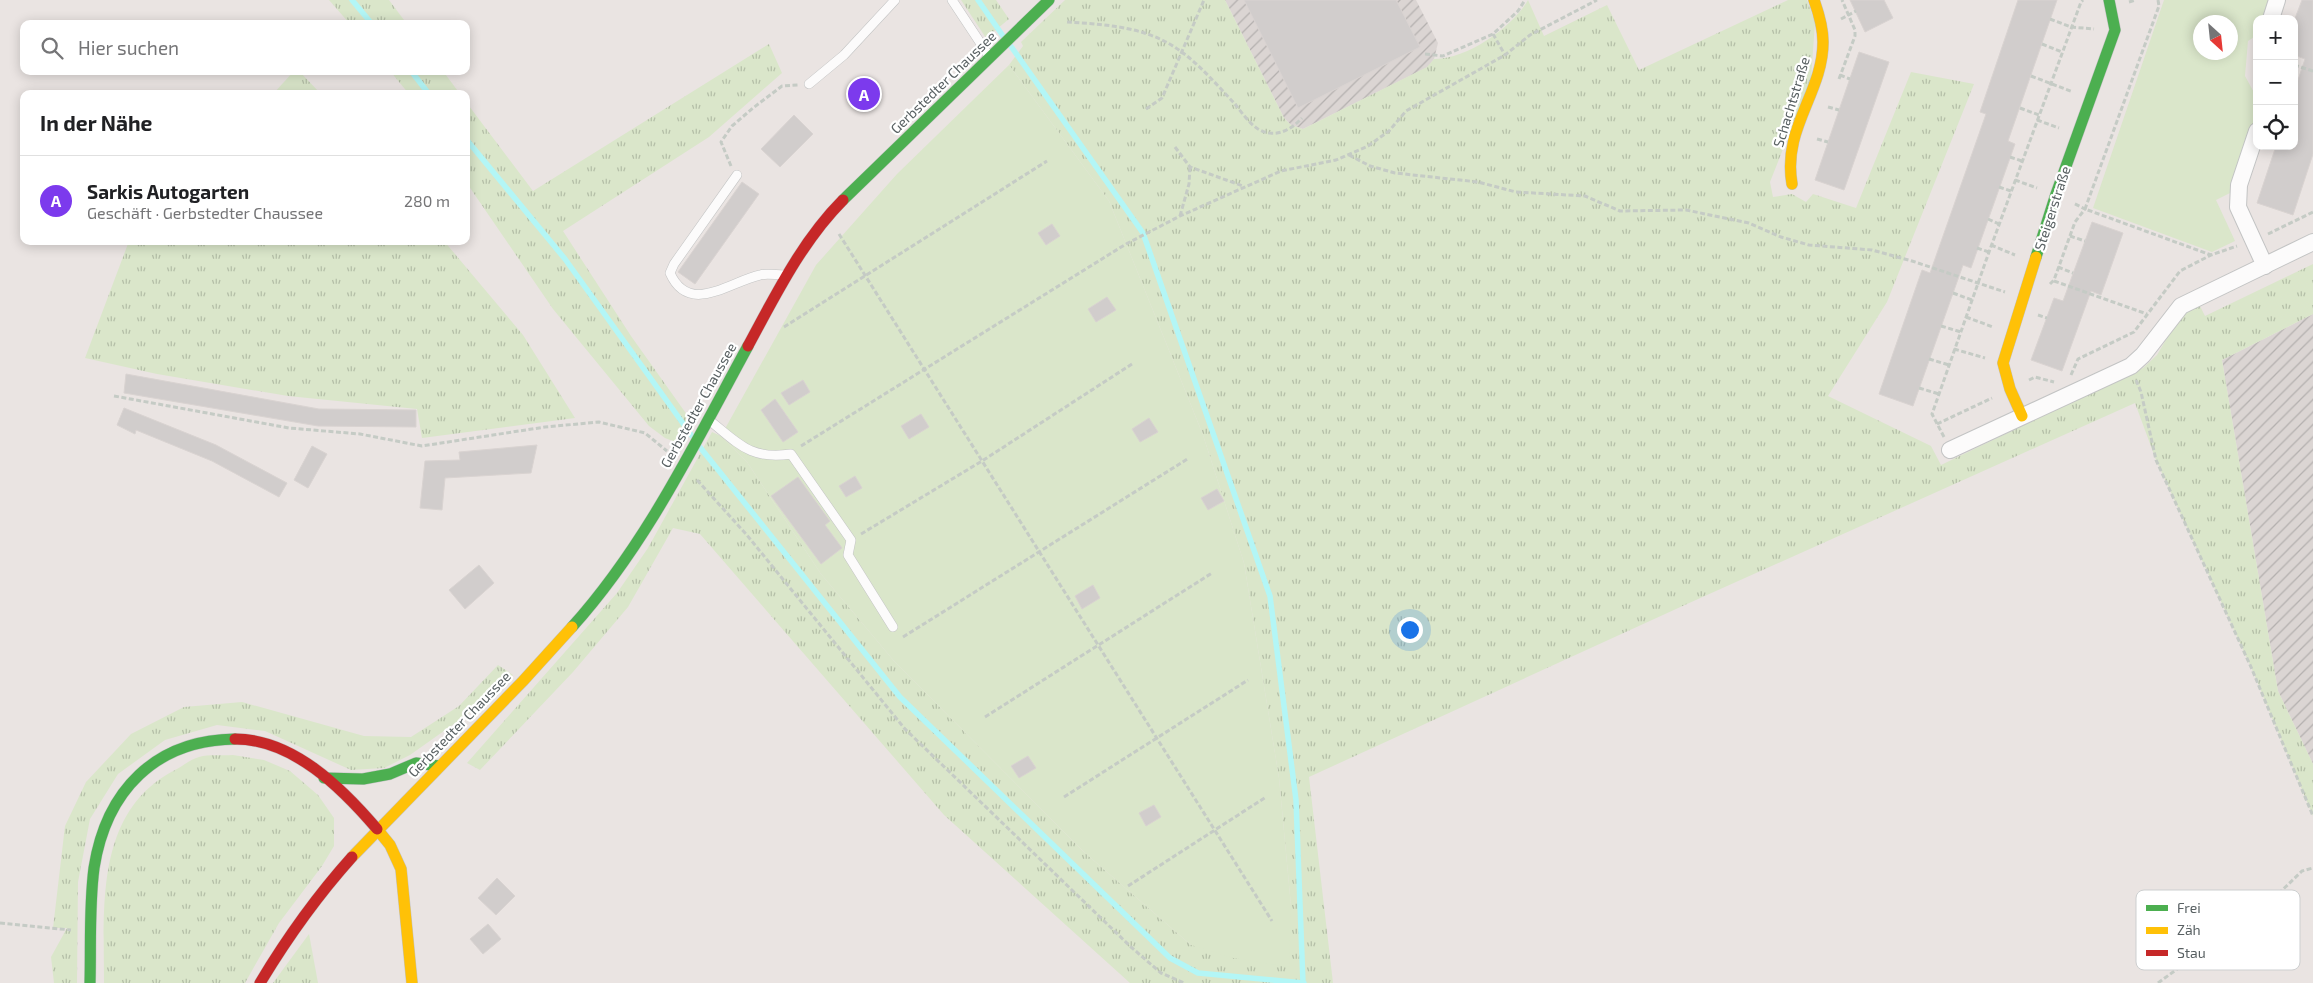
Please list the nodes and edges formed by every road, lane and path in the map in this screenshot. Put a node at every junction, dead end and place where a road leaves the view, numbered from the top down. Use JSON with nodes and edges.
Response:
{"nodes":[{"id":1,"x":895,"y":0,"type":"edge"},
{"id":2,"x":952,"y":0,"type":"edge"},
{"id":3,"x":1049,"y":0,"type":"edge"},
{"id":4,"x":1204,"y":0,"type":"edge"},
{"id":5,"x":1525,"y":0,"type":"edge"},
{"id":6,"x":1598,"y":0,"type":"edge"},
{"id":7,"x":1814,"y":0,"type":"edge"},
{"id":8,"x":2083,"y":0,"type":"edge"},
{"id":9,"x":2109,"y":0,"type":"edge"},
{"id":10,"x":2158,"y":0,"type":"edge"},
{"id":11,"x":2277,"y":0,"type":"edge"},
{"id":12,"x":2272,"y":15,"type":"edge"},
{"id":13,"x":2050,"y":19,"type":"dead end"},
{"id":14,"x":1067,"y":22,"type":"dead end"},
{"id":15,"x":2071,"y":27,"type":"junction"},
{"id":16,"x":2115,"y":30,"type":"junction"},
{"id":17,"x":1493,"y":34,"type":"junction"},
{"id":18,"x":2042,"y":44,"type":"dead end"},
{"id":19,"x":1182,"y":52,"type":"junction"},
{"id":20,"x":2062,"y":52,"type":"junction"},
{"id":21,"x":1425,"y":54,"type":"dead end"},
{"id":22,"x":1505,"y":55,"type":"junction"},
{"id":23,"x":990,"y":57,"type":"junction"},
{"id":24,"x":2298,"y":66,"type":"edge"},
{"id":25,"x":2313,"y":71,"type":"edge"},
{"id":26,"x":1840,"y":75,"type":"dead end"},
{"id":27,"x":2031,"y":76,"type":"dead end"},
{"id":28,"x":1850,"y":79,"type":"dead end"},
{"id":29,"x":809,"y":84,"type":"joint"},
{"id":30,"x":2050,"y":84,"type":"junction"},
{"id":31,"x":2090,"y":98,"type":"junction"},
{"id":32,"x":1828,"y":107,"type":"dead end"},
{"id":33,"x":2020,"y":108,"type":"dead end"},
{"id":34,"x":1146,"y":110,"type":"dead end"},
{"id":35,"x":1839,"y":110,"type":"dead end"},
{"id":36,"x":2039,"y":115,"type":"junction"},
{"id":37,"x":1302,"y":118,"type":"dead end"},
{"id":38,"x":1816,"y":139,"type":"dead end"},
{"id":39,"x":1828,"y":142,"type":"dead end"},
{"id":40,"x":2253,"y":143,"type":"edge"},
{"id":41,"x":1175,"y":147,"type":"dead end"},
{"id":42,"x":1349,"y":154,"type":"junction"},
{"id":43,"x":2010,"y":156,"type":"dead end"},
{"id":44,"x":1047,"y":161,"type":"dead end"},
{"id":45,"x":2022,"y":161,"type":"junction"},
{"id":46,"x":1190,"y":167,"type":"junction"},
{"id":47,"x":738,"y":175,"type":"joint"},
{"id":48,"x":1792,"y":184,"type":"dead end"},
{"id":49,"x":1244,"y":187,"type":"junction"},
{"id":50,"x":1999,"y":187,"type":"dead end"},
{"id":51,"x":2011,"y":191,"type":"junction"},
{"id":52,"x":2313,"y":212,"type":"edge"},
{"id":53,"x":827,"y":216,"type":"junction"},
{"id":54,"x":1180,"y":216,"type":"junction"},
{"id":55,"x":1988,"y":219,"type":"dead end"},
{"id":56,"x":1999,"y":224,"type":"junction"},
{"id":57,"x":2070,"y":236,"type":"dead end"},
{"id":58,"x":2085,"y":241,"type":"dead end"},
{"id":59,"x":2254,"y":241,"type":"junction"},
{"id":60,"x":2313,"y":242,"type":"edge"},
{"id":61,"x":1991,"y":246,"type":"junction"},
{"id":62,"x":1978,"y":248,"type":"dead end"},
{"id":63,"x":1989,"y":252,"type":"junction"},
{"id":64,"x":2211,"y":255,"type":"junction"},
{"id":65,"x":2034,"y":263,"type":"junction"},
{"id":66,"x":2266,"y":266,"type":"junction"},
{"id":67,"x":786,"y":275,"type":"junction"},
{"id":68,"x":866,"y":276,"type":"junction"},
{"id":69,"x":2054,"y":280,"type":"dead end"},
{"id":70,"x":1978,"y":283,"type":"junction"},
{"id":71,"x":1952,"y":294,"type":"dead end"},
{"id":72,"x":2023,"y":298,"type":"junction"},
{"id":73,"x":1972,"y":300,"type":"junction"},
{"id":74,"x":2147,"y":314,"type":"junction"},
{"id":75,"x":1966,"y":317,"type":"junction"},
{"id":76,"x":1941,"y":326,"type":"dead end"},
{"id":77,"x":1960,"y":332,"type":"junction"},
{"id":78,"x":2012,"y":334,"type":"junction"},
{"id":79,"x":779,"y":335,"type":"dead end"},
{"id":80,"x":1954,"y":349,"type":"junction"},
{"id":81,"x":1929,"y":358,"type":"dead end"},
{"id":82,"x":2003,"y":363,"type":"junction"},
{"id":83,"x":1132,"y":364,"type":"dead end"},
{"id":84,"x":1949,"y":365,"type":"junction"},
{"id":85,"x":2131,"y":366,"type":"junction"},
{"id":86,"x":924,"y":369,"type":"junction"},
{"id":87,"x":2067,"y":376,"type":"dead end"},
{"id":88,"x":2061,"y":379,"type":"dead end"},
{"id":89,"x":1919,"y":388,"type":"dead end"},
{"id":90,"x":2010,"y":389,"type":"junction"},
{"id":91,"x":1939,"y":394,"type":"junction"},
{"id":92,"x":114,"y":396,"type":"dead end"},
{"id":93,"x":2022,"y":416,"type":"junction"},
{"id":94,"x":707,"y":418,"type":"junction"},
{"id":95,"x":1937,"y":424,"type":"junction"},
{"id":96,"x":1950,"y":450,"type":"joint"},
{"id":97,"x":791,"y":454,"type":"junction"},
{"id":98,"x":1188,"y":458,"type":"dead end"},
{"id":99,"x":982,"y":461,"type":"junction"},
{"id":100,"x":682,"y":464,"type":"junction"},
{"id":101,"x":851,"y":540,"type":"junction"},
{"id":102,"x":1040,"y":553,"type":"junction"},
{"id":103,"x":1212,"y":574,"type":"dead end"},
{"id":104,"x":893,"y":627,"type":"joint"},
{"id":105,"x":1098,"y":646,"type":"junction"},
{"id":106,"x":1248,"y":680,"type":"dead end"},
{"id":107,"x":985,"y":717,"type":"dead end"},
{"id":108,"x":1156,"y":737,"type":"junction"},
{"id":109,"x":439,"y":766,"type":"junction"},
{"id":110,"x":324,"y":778,"type":"junction"},
{"id":111,"x":1064,"y":797,"type":"dead end"},
{"id":112,"x":1266,"y":798,"type":"dead end"},
{"id":113,"x":2313,"y":816,"type":"edge"},
{"id":114,"x":377,"y":829,"type":"junction"},
{"id":115,"x":1215,"y":830,"type":"junction"},
{"id":116,"x":2313,"y":868,"type":"edge"},
{"id":117,"x":1128,"y":886,"type":"dead end"},
{"id":118,"x":2282,"y":890,"type":"edge"},
{"id":119,"x":1272,"y":921,"type":"dead end"},
{"id":120,"x":0,"y":923,"type":"edge"},
{"id":121,"x":91,"y":932,"type":"junction"},
{"id":122,"x":2176,"y":970,"type":"edge"},
{"id":123,"x":90,"y":983,"type":"edge"},
{"id":124,"x":260,"y":983,"type":"edge"},
{"id":125,"x":412,"y":983,"type":"edge"},
{"id":126,"x":1184,"y":983,"type":"edge"},
{"id":127,"x":2158,"y":983,"type":"edge"}],
"edges":[{"from":1,"to":29,"type":"lane"},
{"from":2,"to":23,"type":"lane"},
{"from":3,"to":23,"type":"main road","name":"Gerbstedter Chaussee"},
{"from":4,"to":19,"type":"path"},
{"from":5,"to":17,"type":"path"},
{"from":6,"to":22,"type":"path"},
{"from":7,"to":48,"type":"main road","name":"Schachtstraße"},
{"from":8,"to":15,"type":"path"},
{"from":9,"to":16,"type":"main road"},
{"from":10,"to":64,"type":"path"},
{"from":11,"to":12,"type":"street"},
{"from":13,"to":15,"type":"path"},
{"from":14,"to":19,"type":"path"},
{"from":15,"to":16,"type":"path"},
{"from":15,"to":20,"type":"path"},
{"from":16,"to":31,"type":"main road","name":"Steigerstraße"},
{"from":17,"to":21,"type":"path"},
{"from":17,"to":22,"type":"path"},
{"from":18,"to":20,"type":"path"},
{"from":19,"to":34,"type":"path"},
{"from":19,"to":37,"type":"path"},
{"from":20,"to":30,"type":"path"},
{"from":22,"to":42,"type":"path"},
{"from":23,"to":53,"type":"main road","name":"Gerbstedter Chaussee"},
{"from":24,"to":25,"type":"path"},
{"from":26,"to":28,"type":"path"},
{"from":27,"to":30,"type":"path"},
{"from":29,"to":47,"type":"path"},
{"from":30,"to":31,"type":"path"},
{"from":30,"to":36,"type":"path"},
{"from":31,"to":65,"type":"main road","name":"Steigerstraße"},
{"from":32,"to":35,"type":"path"},
{"from":33,"to":36,"type":"path"},
{"from":36,"to":45,"type":"path"},
{"from":38,"to":39,"type":"path"},
{"from":40,"to":59,"type":"street"},
{"from":41,"to":46,"type":"path"},
{"from":42,"to":49,"type":"path"},
{"from":42,"to":70,"type":"path"},
{"from":43,"to":45,"type":"path"},
{"from":44,"to":68,"type":"path"},
{"from":45,"to":51,"type":"path"},
{"from":46,"to":49,"type":"path"},
{"from":46,"to":54,"type":"path"},
{"from":47,"to":67,"type":"lane"},
{"from":49,"to":54,"type":"path"},
{"from":50,"to":51,"type":"path"},
{"from":51,"to":56,"type":"path"},
{"from":52,"to":59,"type":"path"},
{"from":53,"to":67,"type":"main road","name":"Gerbstedter Chaussee"},
{"from":53,"to":68,"type":"path"},
{"from":54,"to":86,"type":"path"},
{"from":55,"to":56,"type":"path"},
{"from":56,"to":61,"type":"path"},
{"from":57,"to":58,"type":"path"},
{"from":59,"to":64,"type":"path"},
{"from":59,"to":66,"type":"street"},
{"from":60,"to":66,"type":"street"},
{"from":61,"to":63,"type":"path"},
{"from":61,"to":65,"type":"path"},
{"from":62,"to":63,"type":"path"},
{"from":63,"to":70,"type":"path"},
{"from":64,"to":74,"type":"path"},
{"from":65,"to":72,"type":"main road","name":"Steigerstraße"},
{"from":66,"to":85,"type":"street"},
{"from":67,"to":94,"type":"main road","name":"Gerbstedter Chaussee"},
{"from":68,"to":79,"type":"path"},
{"from":68,"to":86,"type":"path"},
{"from":69,"to":74,"type":"path"},
{"from":70,"to":72,"type":"path"},
{"from":70,"to":73,"type":"path"},
{"from":71,"to":73,"type":"path"},
{"from":72,"to":78,"type":"main road","name":"Steigerstraße"},
{"from":73,"to":75,"type":"path"},
{"from":74,"to":87,"type":"path"},
{"from":75,"to":77,"type":"path"},
{"from":75,"to":78,"type":"path"},
{"from":76,"to":77,"type":"path"},
{"from":77,"to":80,"type":"path"},
{"from":78,"to":82,"type":"main road","name":"Steigerstraße"},
{"from":80,"to":82,"type":"path"},
{"from":80,"to":84,"type":"path"},
{"from":81,"to":84,"type":"path"},
{"from":82,"to":90,"type":"main road"},
{"from":83,"to":99,"type":"path"},
{"from":84,"to":91,"type":"path"},
{"from":85,"to":93,"type":"street"},
{"from":85,"to":113,"type":"path"},
{"from":86,"to":97,"type":"path"},
{"from":86,"to":99,"type":"path"},
{"from":88,"to":90,"type":"path"},
{"from":89,"to":91,"type":"path"},
{"from":90,"to":93,"type":"main road"},
{"from":90,"to":95,"type":"path"},
{"from":91,"to":95,"type":"path"},
{"from":92,"to":100,"type":"path"},
{"from":93,"to":96,"type":"street"},
{"from":94,"to":97,"type":"lane"},
{"from":94,"to":100,"type":"main road","name":"Gerbstedter Chaussee"},
{"from":95,"to":96,"type":"path"},
{"from":97,"to":101,"type":"lane"},
{"from":98,"to":102,"type":"path"},
{"from":99,"to":101,"type":"path"},
{"from":99,"to":102,"type":"path"},
{"from":100,"to":109,"type":"main road","name":"Gerbstedter Chaussee"},
{"from":100,"to":126,"type":"path"},
{"from":101,"to":104,"type":"lane"},
{"from":102,"to":104,"type":"path"},
{"from":102,"to":105,"type":"path"},
{"from":103,"to":105,"type":"path"},
{"from":105,"to":107,"type":"path"},
{"from":105,"to":108,"type":"path"},
{"from":106,"to":108,"type":"path"},
{"from":108,"to":111,"type":"path"},
{"from":108,"to":115,"type":"path"},
{"from":109,"to":110,"type":"main road"},
{"from":109,"to":114,"type":"main road","name":"Gerbstedter Chaussee"},
{"from":110,"to":114,"type":"main road"},
{"from":110,"to":121,"type":"main road"},
{"from":112,"to":115,"type":"path"},
{"from":114,"to":124,"type":"main road","name":"Gerbstedter Chaussee"},
{"from":114,"to":125,"type":"main road"},
{"from":115,"to":117,"type":"path"},
{"from":115,"to":119,"type":"path"},
{"from":116,"to":118,"type":"path"},
{"from":120,"to":121,"type":"path"},
{"from":121,"to":123,"type":"main road"},
{"from":122,"to":127,"type":"path"}]}
